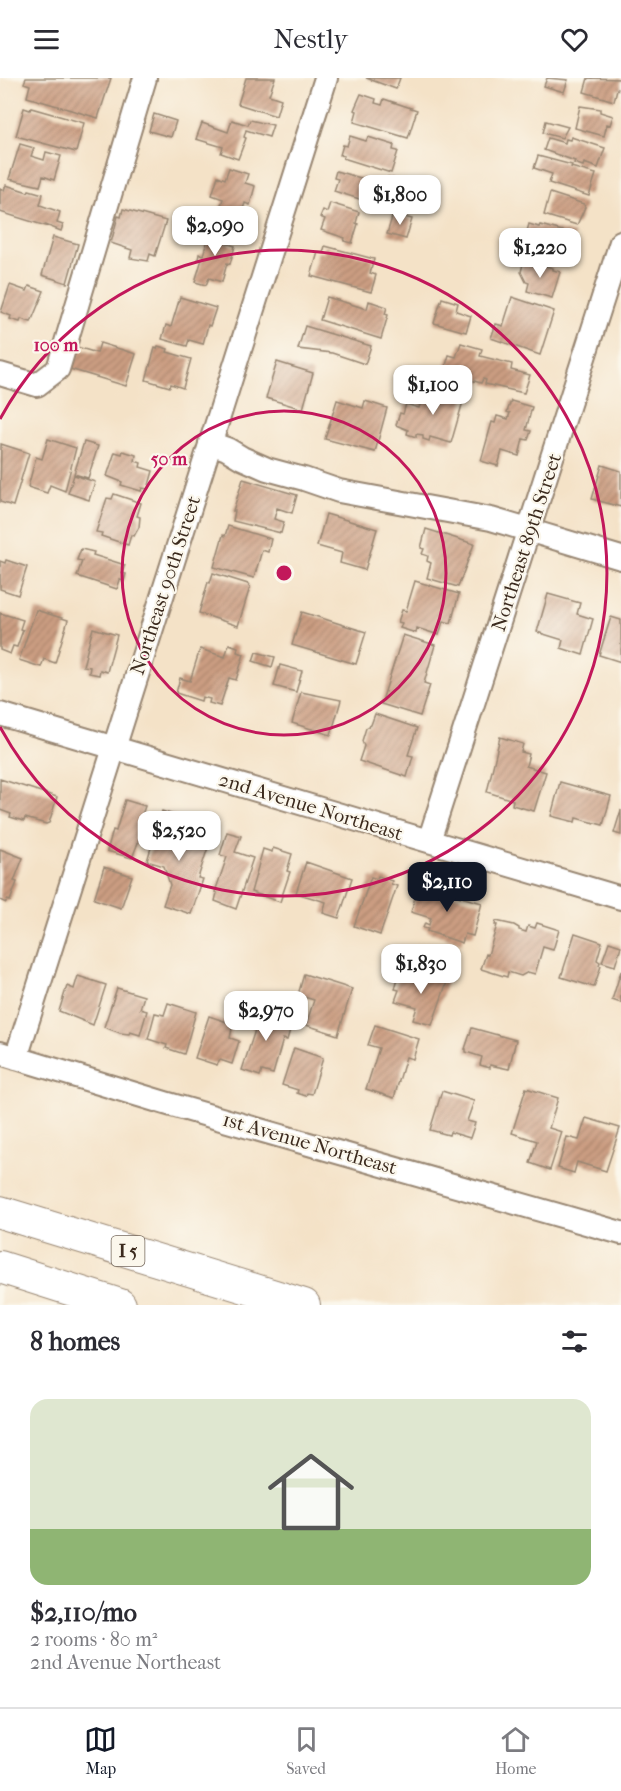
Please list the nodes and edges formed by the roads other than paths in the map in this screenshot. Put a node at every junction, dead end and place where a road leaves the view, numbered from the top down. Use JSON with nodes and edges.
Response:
{"nodes":[{"id":1,"x":145,"y":78,"type":"edge"},
{"id":2,"x":326,"y":78,"type":"edge"},
{"id":3,"x":621,"y":242,"type":"edge"},
{"id":4,"x":0,"y":374,"type":"edge"},
{"id":5,"x":210,"y":443,"type":"junction"},
{"id":6,"x":530,"y":530,"type":"junction"},
{"id":7,"x":621,"y":558,"type":"edge"},
{"id":8,"x":0,"y":714,"type":"edge"},
{"id":9,"x":114,"y":748,"type":"junction"},
{"id":10,"x":429,"y":841,"type":"junction"},
{"id":11,"x":621,"y":898,"type":"edge"},
{"id":12,"x":8,"y":1055,"type":"edge"},
{"id":13,"x":0,"y":1212,"type":"edge"},
{"id":14,"x":621,"y":1233,"type":"edge"},
{"id":15,"x":0,"y":1267,"type":"edge"},
{"id":16,"x":120,"y":1305,"type":"edge"},
{"id":17,"x":304,"y":1305,"type":"edge"}],
"edges":[{"from":1,"to":4,"type":"street"},
{"from":2,"to":5,"type":"street","name":"Northeast 90th Street"},
{"from":3,"to":6,"type":"street","name":"Northeast 89th Street"},
{"from":5,"to":6,"type":"street"},
{"from":5,"to":9,"type":"street","name":"Northeast 90th Street"},
{"from":6,"to":7,"type":"street"},
{"from":6,"to":10,"type":"street","name":"Northeast 89th Street"},
{"from":8,"to":9,"type":"street","name":"2nd Avenue Northeast"},
{"from":9,"to":10,"type":"street","name":"2nd Avenue Northeast"},
{"from":9,"to":12,"type":"street","name":"Northeast 90th Street"},
{"from":10,"to":11,"type":"street","name":"2nd Avenue Northeast"},
{"from":12,"to":14,"type":"street","name":"1st Avenue Northeast"},
{"from":13,"to":17,"type":"highway","number":"I 5"},
{"from":15,"to":16,"type":"highway"}]}
